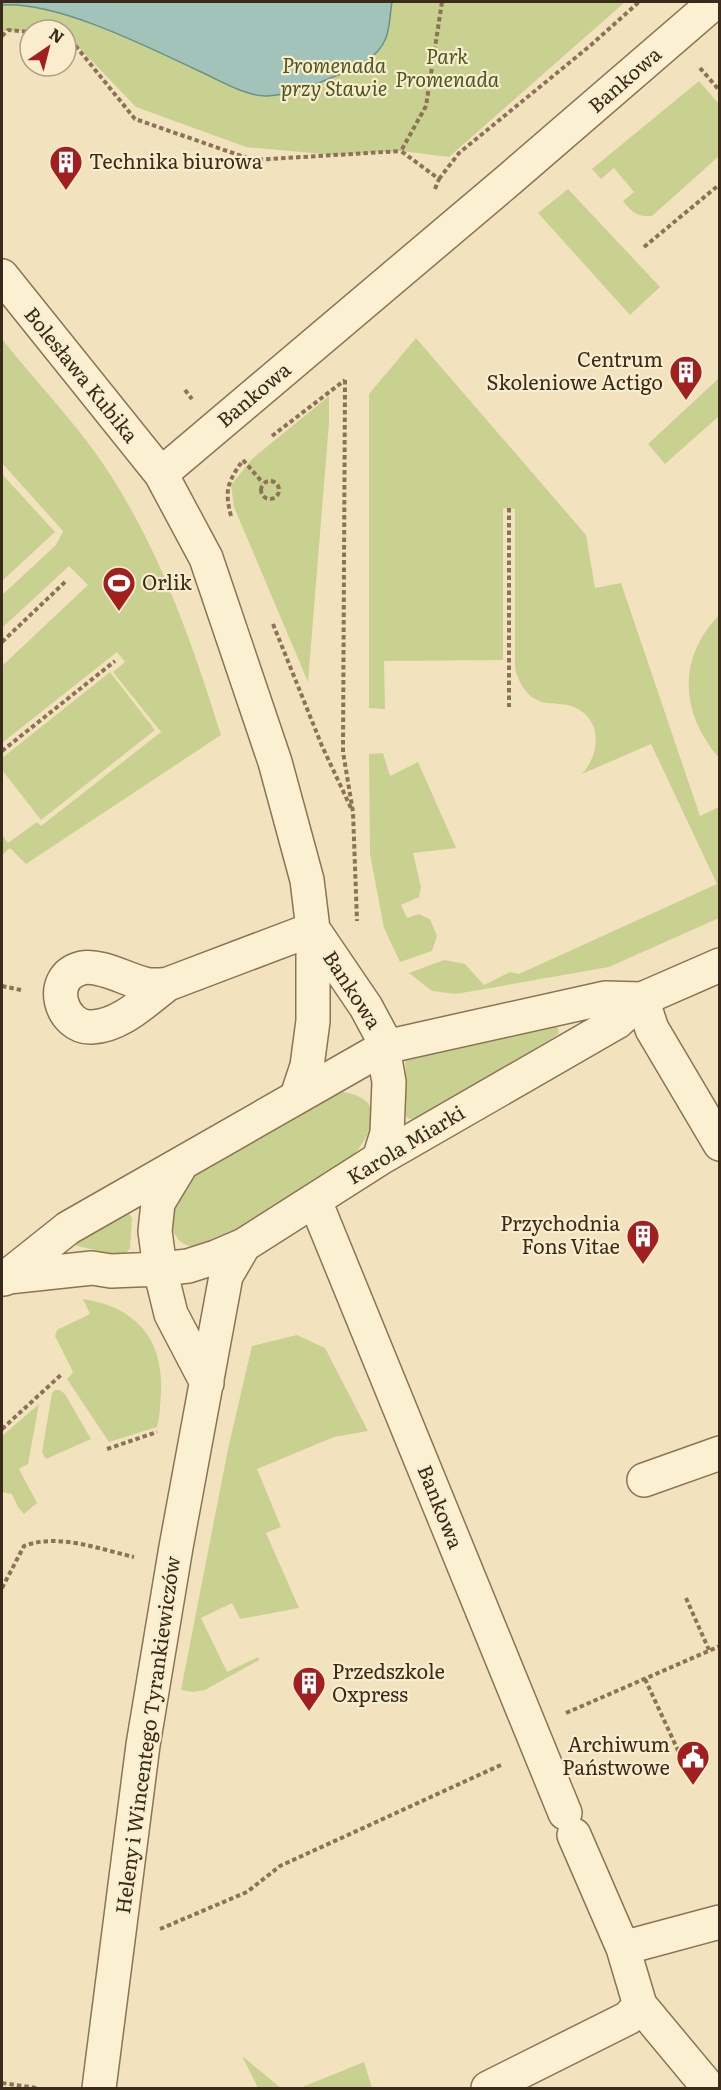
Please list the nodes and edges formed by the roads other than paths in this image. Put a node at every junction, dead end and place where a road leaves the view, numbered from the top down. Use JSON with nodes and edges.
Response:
{"nodes":[{"id":1,"x":715,"y":2,"type":"edge"},
{"id":2,"x":2,"y":276,"type":"edge"},
{"id":3,"x":161,"y":474,"type":"junction"},
{"id":4,"x":313,"y":929,"type":"junction"},
{"id":5,"x":720,"y":965,"type":"edge"},
{"id":6,"x":168,"y":984,"type":"dead end"},
{"id":7,"x":642,"y":999,"type":"junction"},
{"id":8,"x":385,"y":1047,"type":"junction"},
{"id":9,"x":297,"y":1096,"type":"junction"},
{"id":10,"x":720,"y":1144,"type":"edge"},
{"id":11,"x":379,"y":1159,"type":"junction"},
{"id":12,"x":184,"y":1161,"type":"junction"},
{"id":13,"x":315,"y":1201,"type":"junction"},
{"id":14,"x":244,"y":1245,"type":"junction"},
{"id":15,"x":160,"y":1269,"type":"junction"},
{"id":16,"x":5,"y":1278,"type":"edge"},
{"id":17,"x":207,"y":1383,"type":"junction"},
{"id":18,"x":720,"y":1453,"type":"edge"},
{"id":19,"x":644,"y":1480,"type":"dead end"},
{"id":20,"x":720,"y":1922,"type":"edge"},
{"id":21,"x":623,"y":1948,"type":"junction"},
{"id":22,"x":640,"y":2005,"type":"junction"},
{"id":23,"x":99,"y":2088,"type":"edge"},
{"id":24,"x":488,"y":2088,"type":"edge"},
{"id":25,"x":709,"y":2088,"type":"edge"}],
"edges":[{"from":1,"to":3,"type":"street","name":"Bankowa"},
{"from":2,"to":3,"type":"street","name":"Bolesława Kubika"},
{"from":3,"to":4,"type":"street","name":"Bankowa"},
{"from":4,"to":6,"type":"street"},
{"from":4,"to":8,"type":"street","name":"Bankowa"},
{"from":4,"to":9,"type":"street","name":"Bankowa"},
{"from":5,"to":7,"type":"street","name":"Karola Miarki"},
{"from":7,"to":8,"type":"street","name":"Karola Miarki"},
{"from":7,"to":10,"type":"street"},
{"from":7,"to":11,"type":"street","name":"Karola Miarki"},
{"from":8,"to":9,"type":"street","name":"Karola Miarki"},
{"from":8,"to":11,"type":"street","name":"Bankowa"},
{"from":9,"to":12,"type":"street","name":"Karola Miarki"},
{"from":11,"to":13,"type":"street","name":"Karola Miarki"},
{"from":12,"to":15,"type":"street","name":"Karola Miarki"},
{"from":12,"to":16,"type":"street","name":"Karola Miarki"},
{"from":13,"to":14,"type":"street","name":"Karola Miarki"},
{"from":13,"to":21,"type":"street","name":"Bankowa"},
{"from":14,"to":15,"type":"street","name":"Karola Miarki"},
{"from":14,"to":17,"type":"street","name":"Heleny i Wincentego Tyrankiewiczów"},
{"from":15,"to":16,"type":"street","name":"Karola Miarki"},
{"from":15,"to":17,"type":"street"},
{"from":17,"to":23,"type":"street","name":"Heleny i Wincentego Tyrankiewiczów"},
{"from":18,"to":19,"type":"street"},
{"from":20,"to":21,"type":"street"},
{"from":21,"to":22,"type":"street","name":"Bankowa"},
{"from":22,"to":24,"type":"street"},
{"from":22,"to":25,"type":"street"}]}
